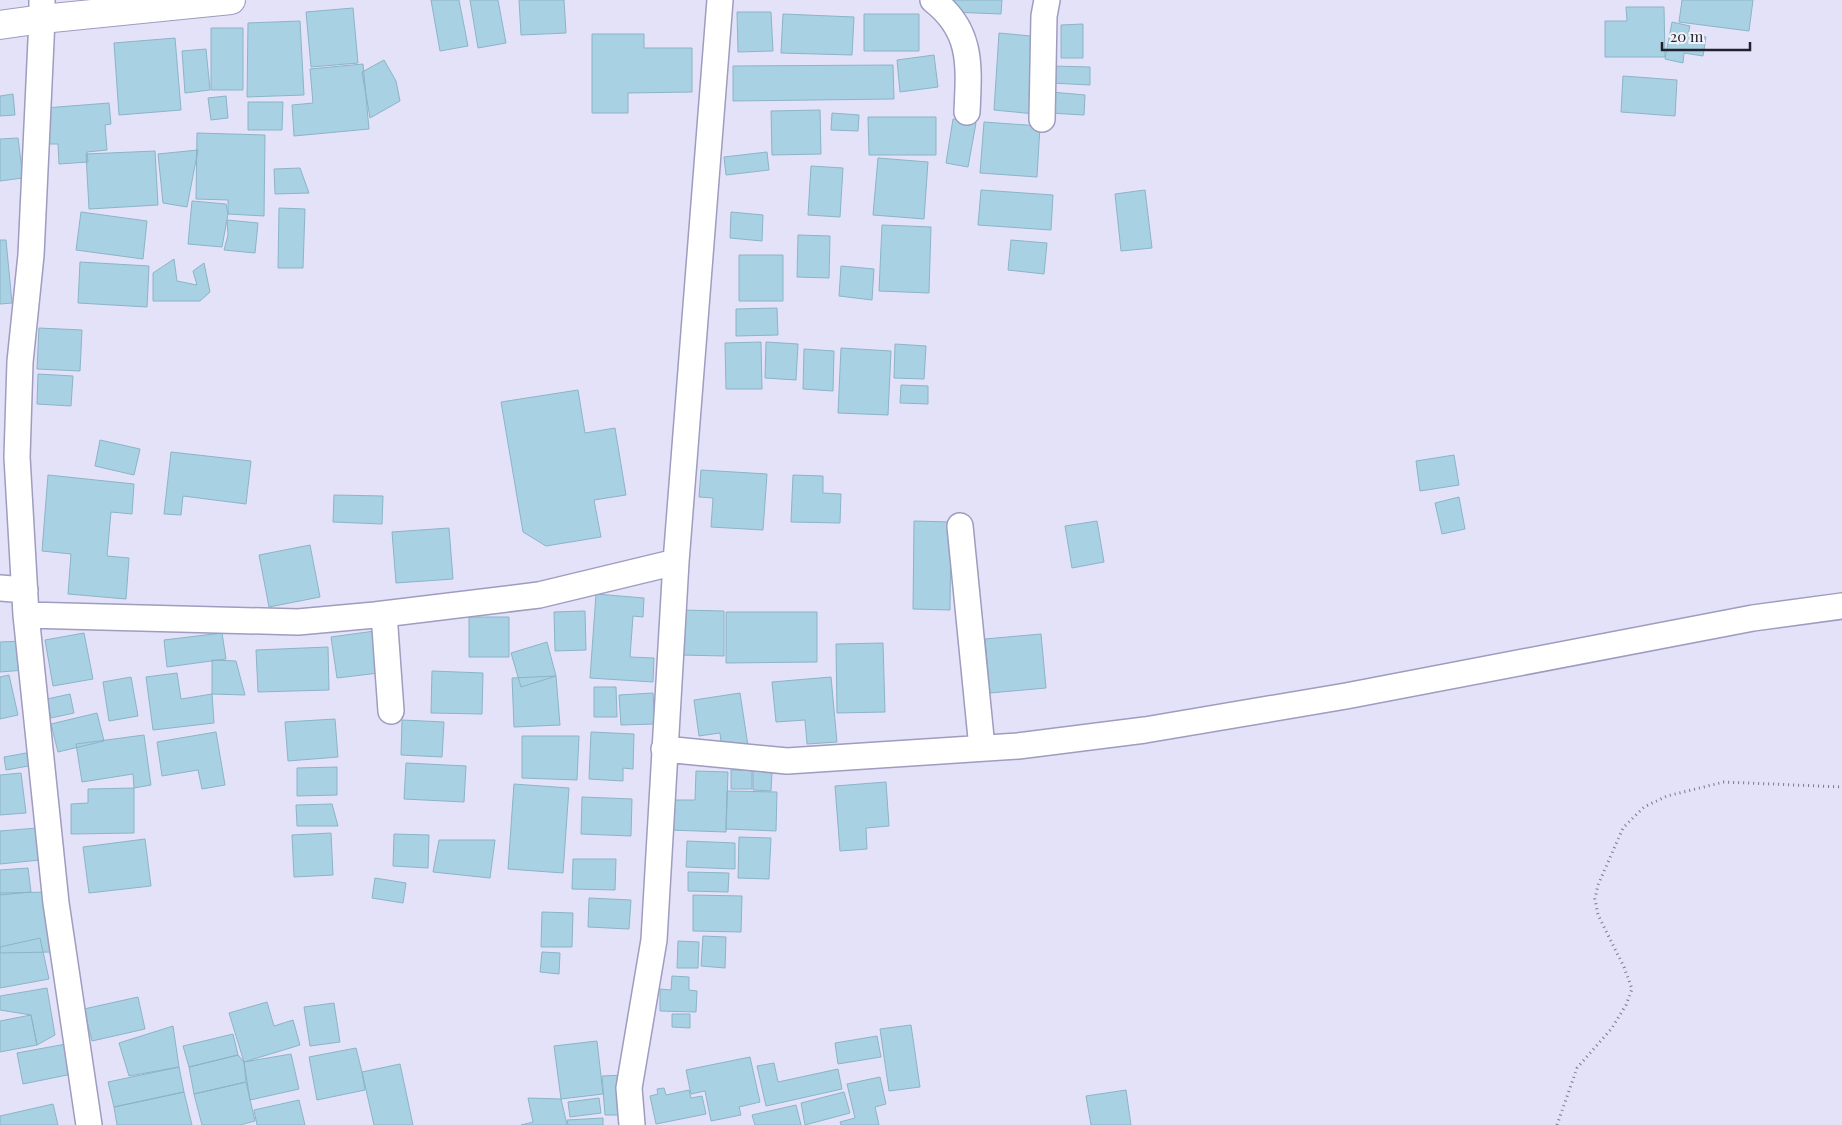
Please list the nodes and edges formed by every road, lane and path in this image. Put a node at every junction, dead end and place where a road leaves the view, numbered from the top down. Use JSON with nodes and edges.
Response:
{"nodes":[{"id":1,"x":231,"y":0,"type":"edge"},
{"id":2,"x":720,"y":0,"type":"edge"},
{"id":3,"x":933,"y":0,"type":"edge"},
{"id":4,"x":1047,"y":0,"type":"edge"},
{"id":5,"x":42,"y":10,"type":"edge"},
{"id":6,"x":0,"y":25,"type":"edge"},
{"id":7,"x":967,"y":112,"type":"dead end"},
{"id":8,"x":1042,"y":119,"type":"dead end"},
{"id":9,"x":960,"y":526,"type":"dead end"},
{"id":10,"x":676,"y":562,"type":"junction"},
{"id":11,"x":0,"y":588,"type":"edge"},
{"id":12,"x":25,"y":590,"type":"junction"},
{"id":13,"x":1842,"y":606,"type":"edge"},
{"id":14,"x":384,"y":614,"type":"junction"},
{"id":15,"x":26,"y":615,"type":"junction"},
{"id":16,"x":391,"y":711,"type":"dead end"},
{"id":17,"x":982,"y":748,"type":"junction"},
{"id":18,"x":664,"y":750,"type":"junction"},
{"id":19,"x":1842,"y":787,"type":"edge"},
{"id":20,"x":89,"y":1125,"type":"edge"},
{"id":21,"x":632,"y":1125,"type":"edge"},
{"id":22,"x":1557,"y":1125,"type":"edge"}],
"edges":[{"from":1,"to":5,"type":"street"},
{"from":2,"to":10,"type":"street"},
{"from":3,"to":7,"type":"street"},
{"from":4,"to":8,"type":"street"},
{"from":5,"to":6,"type":"street"},
{"from":5,"to":12,"type":"street"},
{"from":9,"to":17,"type":"street"},
{"from":10,"to":14,"type":"street"},
{"from":10,"to":18,"type":"street"},
{"from":11,"to":12,"type":"street"},
{"from":12,"to":15,"type":"street"},
{"from":13,"to":17,"type":"street"},
{"from":14,"to":15,"type":"street"},
{"from":14,"to":16,"type":"street"},
{"from":15,"to":20,"type":"street"},
{"from":17,"to":18,"type":"street"},
{"from":18,"to":21,"type":"street"},
{"from":19,"to":22,"type":"path"}]}
